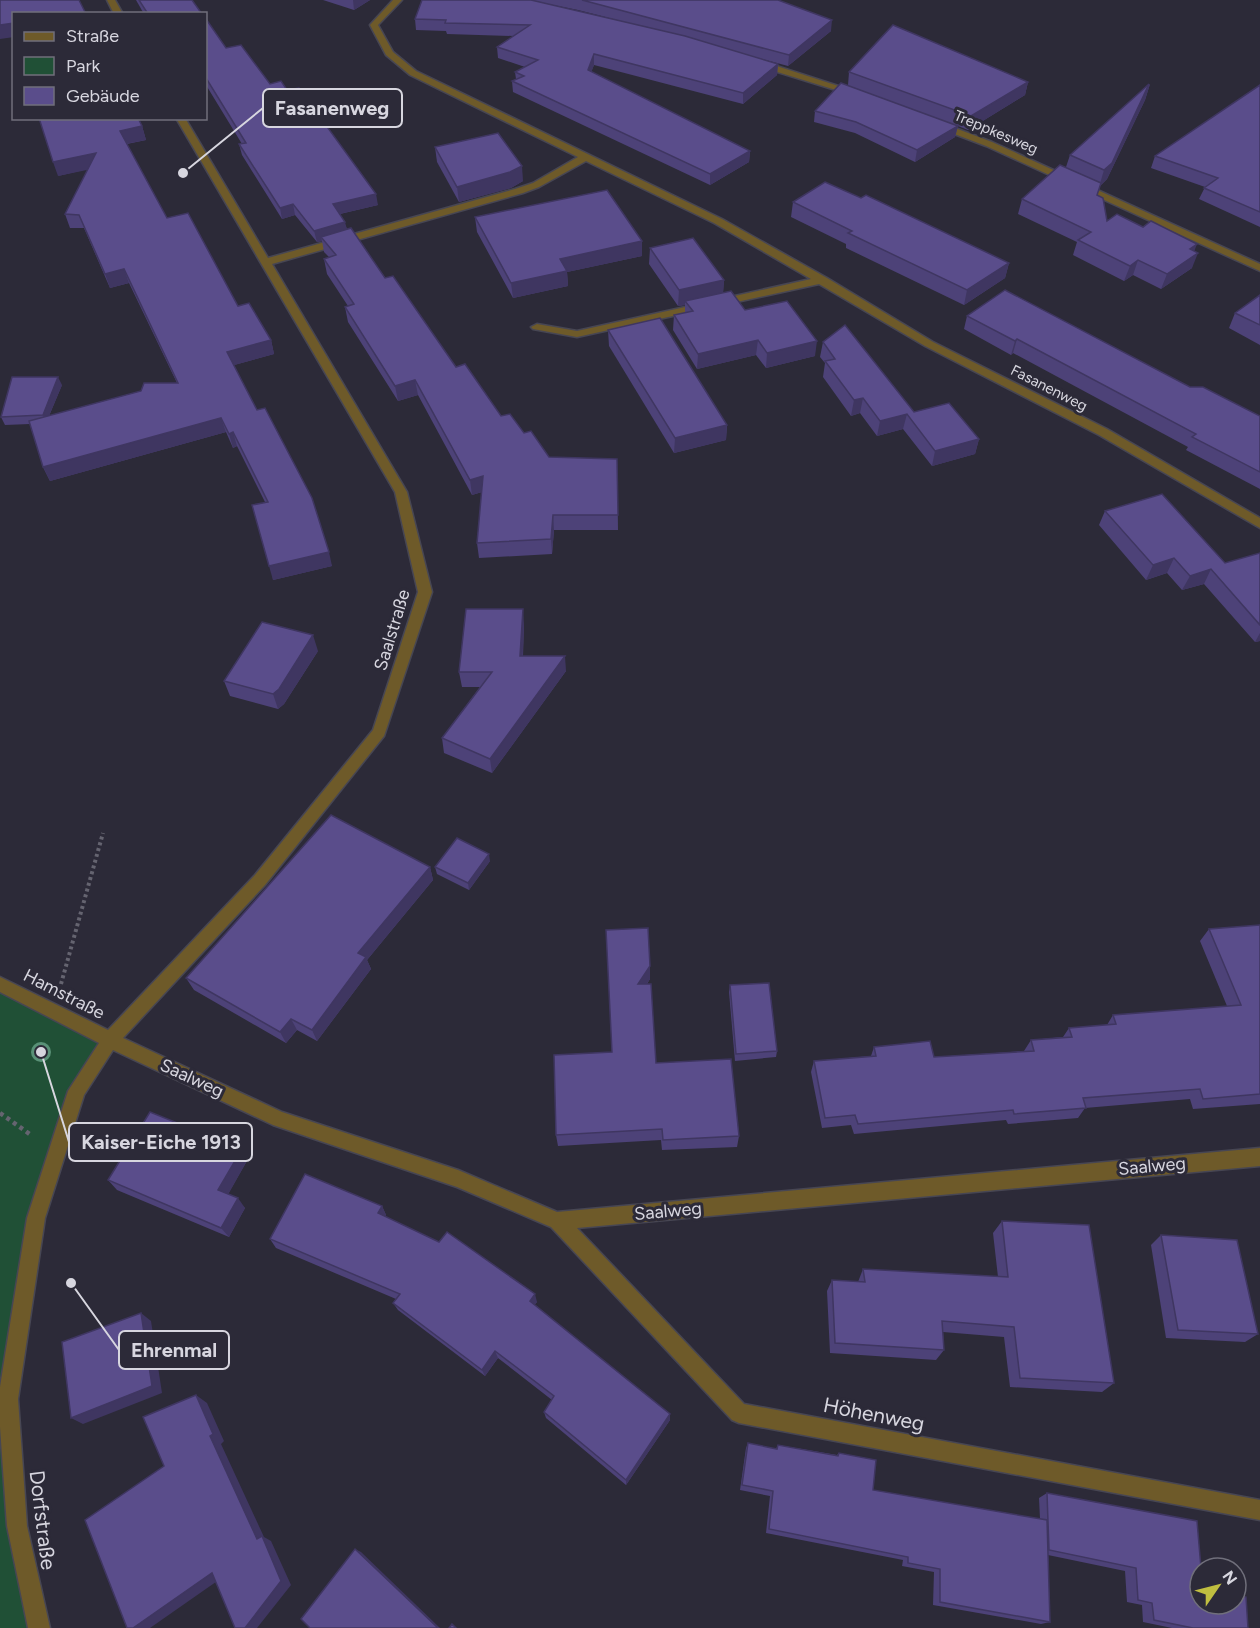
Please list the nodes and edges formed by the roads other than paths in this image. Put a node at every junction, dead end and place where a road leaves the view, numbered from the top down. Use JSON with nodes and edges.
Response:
{"nodes":[{"id":1,"x":398,"y":0,"type":"edge"},
{"id":2,"x":751,"y":61,"type":"edge"},
{"id":3,"x":863,"y":96,"type":"edge"},
{"id":4,"x":181,"y":120,"type":"edge"},
{"id":5,"x":926,"y":120,"type":"edge"},
{"id":6,"x":585,"y":157,"type":"junction"},
{"id":7,"x":267,"y":262,"type":"junction"},
{"id":8,"x":1260,"y":268,"type":"edge"},
{"id":9,"x":823,"y":280,"type":"junction"},
{"id":10,"x":537,"y":327,"type":"dead end"},
{"id":11,"x":1260,"y":524,"type":"edge"},
{"id":12,"x":0,"y":984,"type":"edge"},
{"id":13,"x":110,"y":1040,"type":"junction"},
{"id":14,"x":1260,"y":1157,"type":"edge"},
{"id":15,"x":557,"y":1221,"type":"junction"},
{"id":16,"x":1260,"y":1510,"type":"edge"},
{"id":17,"x":39,"y":1628,"type":"edge"}],
"edges":[{"from":1,"to":6,"type":"street","name":"Fasanenweg"},
{"from":2,"to":3,"type":"street"},
{"from":4,"to":7,"type":"street","name":"Saalstraße"},
{"from":5,"to":8,"type":"street","name":"Treppkesweg"},
{"from":6,"to":7,"type":"street"},
{"from":6,"to":9,"type":"street","name":"Fasanenweg"},
{"from":7,"to":13,"type":"street","name":"Saalstraße"},
{"from":9,"to":10,"type":"street"},
{"from":9,"to":11,"type":"street","name":"Fasanenweg"},
{"from":12,"to":13,"type":"street","name":"Hamstraße"},
{"from":13,"to":15,"type":"street","name":"Saalweg"},
{"from":13,"to":17,"type":"street","name":"Dorfstraße"},
{"from":14,"to":15,"type":"street","name":"Saalweg"},
{"from":15,"to":16,"type":"street","name":"Höhenweg"}]}
